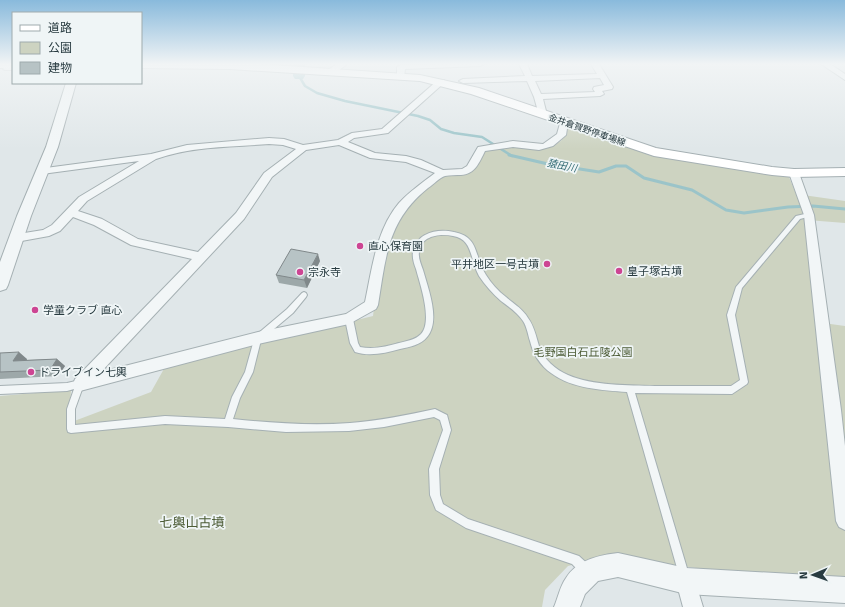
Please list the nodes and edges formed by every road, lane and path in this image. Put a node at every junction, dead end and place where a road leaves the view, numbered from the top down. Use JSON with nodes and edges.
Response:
{"nodes":[{"id":1,"x":68,"y":92,"type":"edge"},
{"id":2,"x":429,"y":92,"type":"edge"},
{"id":3,"x":482,"y":92,"type":"edge"},
{"id":4,"x":536,"y":92,"type":"edge"},
{"id":5,"x":599,"y":92,"type":"edge"},
{"id":6,"x":538,"y":97,"type":"junction"},
{"id":7,"x":543,"y":115,"type":"junction"},
{"id":8,"x":564,"y":122,"type":"junction"},
{"id":9,"x":340,"y":142,"type":"junction"},
{"id":10,"x":303,"y":148,"type":"junction"},
{"id":11,"x":153,"y":157,"type":"junction"},
{"id":12,"x":42,"y":171,"type":"junction"},
{"id":13,"x":845,"y":172,"type":"edge"},
{"id":14,"x":442,"y":173,"type":"junction"},
{"id":15,"x":794,"y":173,"type":"junction"},
{"id":16,"x":70,"y":212,"type":"junction"},
{"id":17,"x":809,"y":214,"type":"junction"},
{"id":18,"x":16,"y":238,"type":"junction"},
{"id":19,"x":201,"y":257,"type":"junction"},
{"id":20,"x":0,"y":285,"type":"edge"},
{"id":21,"x":304,"y":295,"type":"dead end"},
{"id":22,"x":348,"y":319,"type":"junction"},
{"id":23,"x":258,"y":338,"type":"junction"},
{"id":24,"x":80,"y":384,"type":"junction"},
{"id":25,"x":630,"y":388,"type":"junction"},
{"id":26,"x":0,"y":390,"type":"edge"},
{"id":27,"x":228,"y":423,"type":"junction"},
{"id":28,"x":845,"y":521,"type":"edge"},
{"id":29,"x":589,"y":572,"type":"junction"},
{"id":30,"x":686,"y":581,"type":"junction"},
{"id":31,"x":845,"y":590,"type":"edge"},
{"id":32,"x":567,"y":607,"type":"edge"},
{"id":33,"x":693,"y":607,"type":"edge"}],
"edges":[{"from":1,"to":12,"type":"street"},
{"from":2,"to":9,"type":"street"},
{"from":3,"to":7,"type":"main road","name":"金井倉賀野停車場線"},
{"from":4,"to":6,"type":"street"},
{"from":5,"to":6,"type":"street"},
{"from":6,"to":7,"type":"street"},
{"from":7,"to":8,"type":"main road","name":"金井倉賀野停車場線"},
{"from":8,"to":14,"type":"street"},
{"from":8,"to":15,"type":"main road","name":"金井倉賀野停車場線"},
{"from":9,"to":10,"type":"street"},
{"from":9,"to":14,"type":"street"},
{"from":10,"to":11,"type":"street"},
{"from":10,"to":19,"type":"street"},
{"from":11,"to":12,"type":"street"},
{"from":11,"to":16,"type":"street"},
{"from":12,"to":18,"type":"street"},
{"from":13,"to":15,"type":"main road","name":"金井倉賀野停車場線"},
{"from":14,"to":22,"type":"street"},
{"from":15,"to":17,"type":"street"},
{"from":16,"to":18,"type":"street"},
{"from":16,"to":19,"type":"street"},
{"from":17,"to":25,"type":"lane"},
{"from":17,"to":28,"type":"street"},
{"from":18,"to":20,"type":"street"},
{"from":19,"to":24,"type":"street"},
{"from":21,"to":23,"type":"lane"},
{"from":22,"to":23,"type":"street"},
{"from":22,"to":25,"type":"lane"},
{"from":23,"to":24,"type":"street"},
{"from":23,"to":27,"type":"lane"},
{"from":24,"to":26,"type":"lane"},
{"from":24,"to":27,"type":"lane"},
{"from":25,"to":30,"type":"lane"},
{"from":27,"to":29,"type":"lane"},
{"from":29,"to":30,"type":"street"},
{"from":29,"to":32,"type":"street"},
{"from":30,"to":31,"type":"street"},
{"from":30,"to":33,"type":"street"}]}
